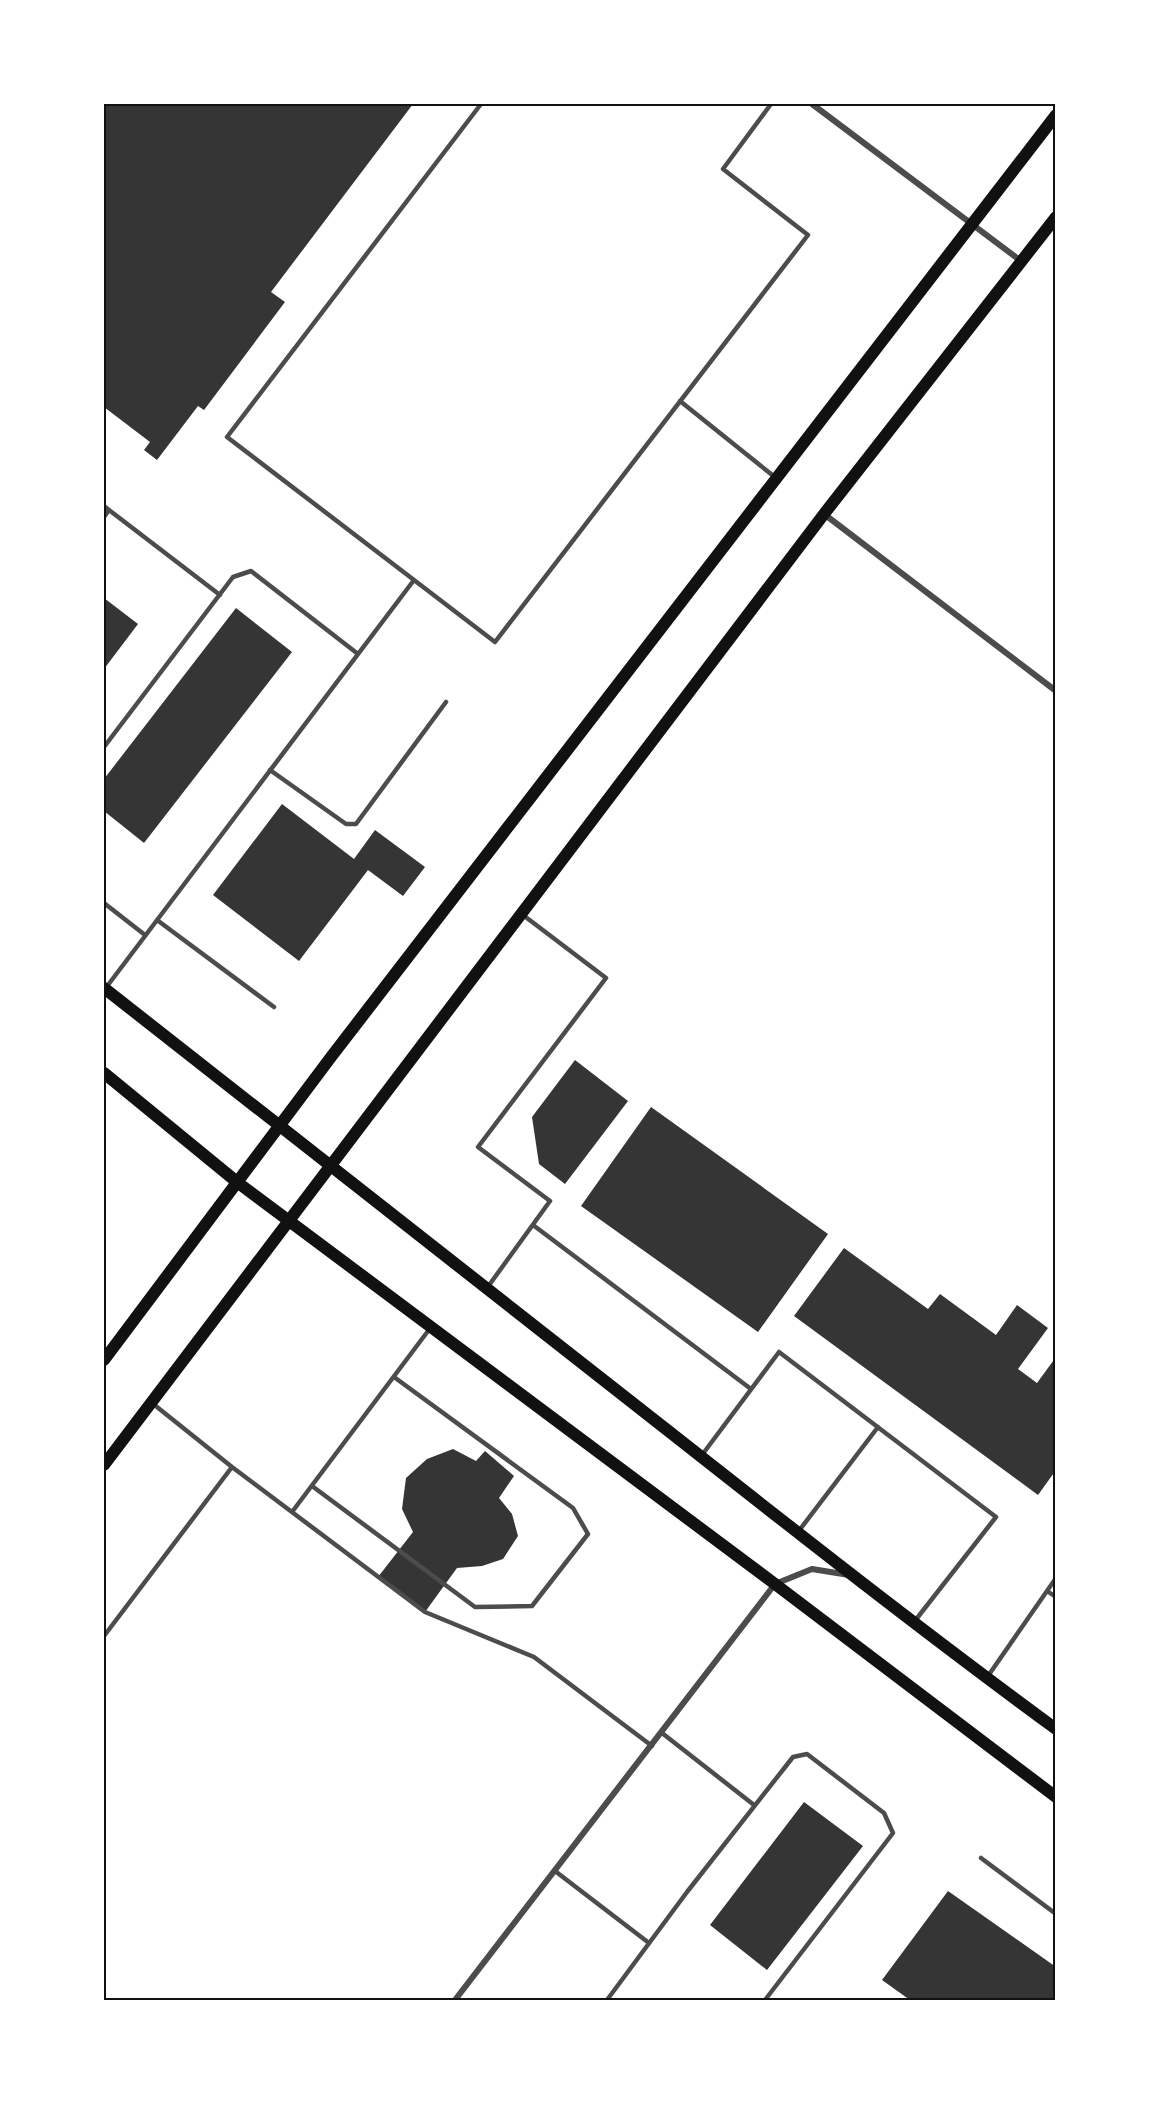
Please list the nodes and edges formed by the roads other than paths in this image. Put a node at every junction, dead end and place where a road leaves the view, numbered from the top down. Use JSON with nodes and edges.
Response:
{"nodes":[{"id":1,"x":481,"y":104,"type":"edge"},
{"id":2,"x":771,"y":104,"type":"edge"},
{"id":3,"x":812,"y":104,"type":"edge"},
{"id":4,"x":1056,"y":115,"type":"edge"},
{"id":5,"x":1056,"y":217,"type":"edge"},
{"id":6,"x":971,"y":224,"type":"junction"},
{"id":7,"x":1021,"y":261,"type":"junction"},
{"id":8,"x":680,"y":401,"type":"junction"},
{"id":9,"x":776,"y":478,"type":"junction"},
{"id":10,"x":104,"y":506,"type":"edge"},
{"id":11,"x":109,"y":510,"type":"junction"},
{"id":12,"x":824,"y":514,"type":"junction"},
{"id":13,"x":104,"y":517,"type":"edge"},
{"id":14,"x":414,"y":580,"type":"junction"},
{"id":15,"x":220,"y":595,"type":"junction"},
{"id":16,"x":358,"y":654,"type":"junction"},
{"id":17,"x":1056,"y":691,"type":"edge"},
{"id":18,"x":446,"y":702,"type":"dead end"},
{"id":19,"x":104,"y":747,"type":"edge"},
{"id":20,"x":270,"y":770,"type":"junction"},
{"id":21,"x":104,"y":903,"type":"edge"},
{"id":22,"x":521,"y":913,"type":"junction"},
{"id":23,"x":157,"y":920,"type":"junction"},
{"id":24,"x":145,"y":935,"type":"junction"},
{"id":25,"x":104,"y":988,"type":"edge"},
{"id":26,"x":274,"y":1007,"type":"dead end"},
{"id":27,"x":104,"y":1074,"type":"edge"},
{"id":28,"x":278,"y":1127,"type":"junction"},
{"id":29,"x":329,"y":1167,"type":"junction"},
{"id":30,"x":237,"y":1182,"type":"junction"},
{"id":31,"x":289,"y":1221,"type":"junction"},
{"id":32,"x":533,"y":1225,"type":"junction"},
{"id":33,"x":486,"y":1289,"type":"junction"},
{"id":34,"x":431,"y":1327,"type":"junction"},
{"id":35,"x":104,"y":1360,"type":"edge"},
{"id":36,"x":394,"y":1377,"type":"junction"},
{"id":37,"x":751,"y":1389,"type":"junction"},
{"id":38,"x":151,"y":1403,"type":"junction"},
{"id":39,"x":878,"y":1427,"type":"junction"},
{"id":40,"x":700,"y":1456,"type":"junction"},
{"id":41,"x":104,"y":1465,"type":"edge"},
{"id":42,"x":232,"y":1467,"type":"junction"},
{"id":43,"x":312,"y":1486,"type":"junction"},
{"id":44,"x":292,"y":1512,"type":"junction"},
{"id":45,"x":798,"y":1532,"type":"junction"},
{"id":46,"x":855,"y":1576,"type":"junction"},
{"id":47,"x":1056,"y":1578,"type":"edge"},
{"id":48,"x":775,"y":1584,"type":"junction"},
{"id":49,"x":1047,"y":1591,"type":"junction"},
{"id":50,"x":1056,"y":1597,"type":"edge"},
{"id":51,"x":914,"y":1622,"type":"junction"},
{"id":52,"x":104,"y":1636,"type":"edge"},
{"id":53,"x":986,"y":1678,"type":"junction"},
{"id":54,"x":1056,"y":1729,"type":"edge"},
{"id":55,"x":662,"y":1733,"type":"junction"},
{"id":56,"x":652,"y":1746,"type":"junction"},
{"id":57,"x":1056,"y":1797,"type":"edge"},
{"id":58,"x":753,"y":1805,"type":"junction"},
{"id":59,"x":981,"y":1858,"type":"dead end"},
{"id":60,"x":555,"y":1872,"type":"junction"},
{"id":61,"x":1056,"y":1914,"type":"edge"},
{"id":62,"x":649,"y":1943,"type":"junction"},
{"id":63,"x":455,"y":2001,"type":"edge"},
{"id":64,"x":608,"y":2001,"type":"edge"},
{"id":65,"x":765,"y":2001,"type":"edge"}],
"edges":[{"from":1,"to":14,"type":"lane"},
{"from":2,"to":8,"type":"lane"},
{"from":3,"to":6,"type":"street"},
{"from":4,"to":6,"type":"main road"},
{"from":5,"to":7,"type":"main road"},
{"from":6,"to":7,"type":"street"},
{"from":6,"to":9,"type":"main road"},
{"from":7,"to":12,"type":"main road"},
{"from":8,"to":9,"type":"lane"},
{"from":8,"to":14,"type":"lane"},
{"from":9,"to":28,"type":"main road"},
{"from":10,"to":11,"type":"lane"},
{"from":11,"to":13,"type":"lane"},
{"from":11,"to":15,"type":"lane"},
{"from":12,"to":17,"type":"street"},
{"from":12,"to":22,"type":"main road"},
{"from":14,"to":16,"type":"lane"},
{"from":15,"to":16,"type":"lane"},
{"from":15,"to":19,"type":"lane"},
{"from":16,"to":20,"type":"lane"},
{"from":18,"to":20,"type":"lane"},
{"from":20,"to":23,"type":"lane"},
{"from":21,"to":24,"type":"lane"},
{"from":22,"to":29,"type":"main road"},
{"from":22,"to":32,"type":"lane"},
{"from":23,"to":24,"type":"lane"},
{"from":23,"to":26,"type":"lane"},
{"from":24,"to":25,"type":"lane"},
{"from":25,"to":28,"type":"main road"},
{"from":27,"to":30,"type":"main road"},
{"from":28,"to":29,"type":"main road"},
{"from":28,"to":30,"type":"main road"},
{"from":29,"to":31,"type":"main road"},
{"from":29,"to":33,"type":"main road"},
{"from":30,"to":31,"type":"main road"},
{"from":30,"to":35,"type":"main road"},
{"from":31,"to":34,"type":"main road"},
{"from":31,"to":38,"type":"main road"},
{"from":32,"to":33,"type":"lane"},
{"from":32,"to":37,"type":"lane"},
{"from":33,"to":40,"type":"main road"},
{"from":34,"to":36,"type":"lane"},
{"from":34,"to":48,"type":"main road"},
{"from":36,"to":43,"type":"lane"},
{"from":36,"to":43,"type":"lane"},
{"from":37,"to":39,"type":"lane"},
{"from":37,"to":40,"type":"lane"},
{"from":38,"to":41,"type":"main road"},
{"from":38,"to":42,"type":"lane"},
{"from":39,"to":45,"type":"lane"},
{"from":39,"to":51,"type":"lane"},
{"from":40,"to":45,"type":"main road"},
{"from":42,"to":44,"type":"lane"},
{"from":42,"to":52,"type":"lane"},
{"from":43,"to":44,"type":"lane"},
{"from":44,"to":56,"type":"lane"},
{"from":45,"to":46,"type":"main road"},
{"from":46,"to":48,"type":"street"},
{"from":46,"to":51,"type":"main road"},
{"from":47,"to":49,"type":"lane"},
{"from":48,"to":55,"type":"street"},
{"from":48,"to":57,"type":"main road"},
{"from":49,"to":50,"type":"lane"},
{"from":49,"to":53,"type":"lane"},
{"from":51,"to":53,"type":"main road"},
{"from":53,"to":54,"type":"main road"},
{"from":55,"to":56,"type":"street"},
{"from":55,"to":58,"type":"lane"},
{"from":56,"to":60,"type":"street"},
{"from":58,"to":62,"type":"lane"},
{"from":58,"to":65,"type":"lane"},
{"from":59,"to":61,"type":"lane"},
{"from":60,"to":62,"type":"lane"},
{"from":60,"to":63,"type":"street"},
{"from":62,"to":64,"type":"lane"}]}
